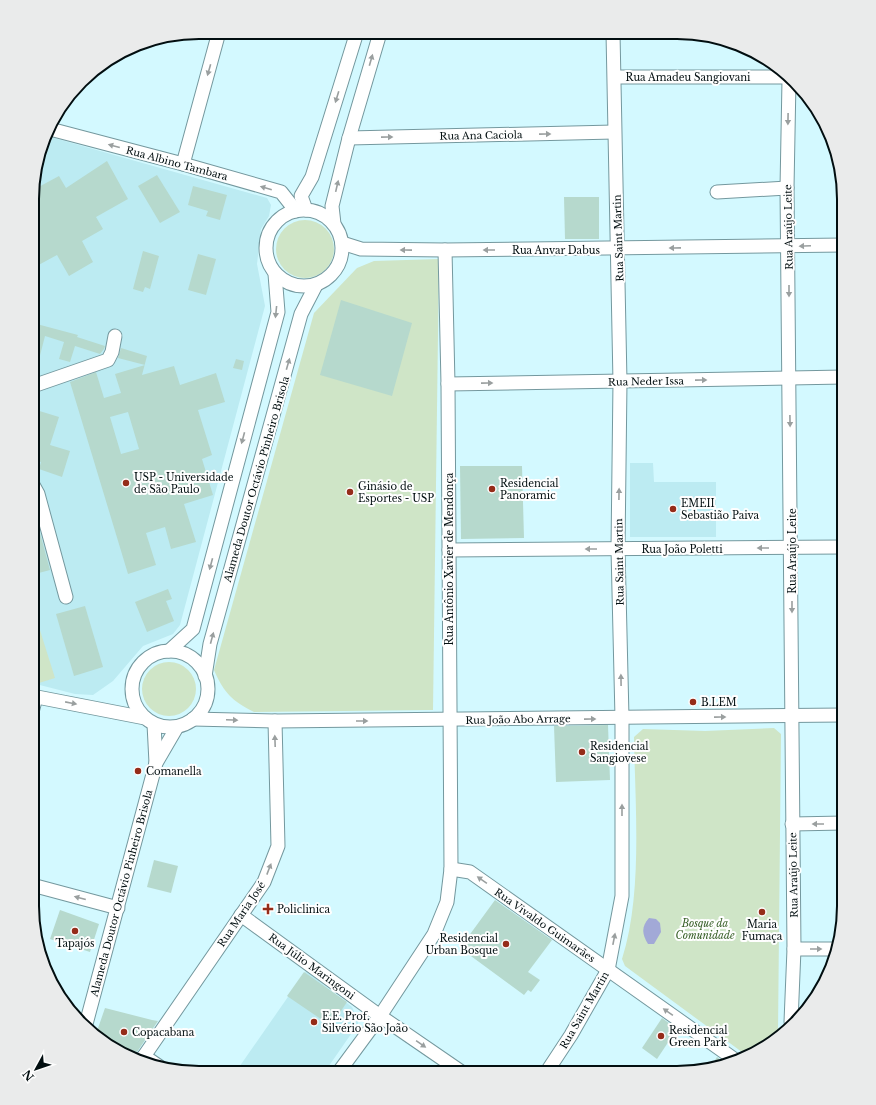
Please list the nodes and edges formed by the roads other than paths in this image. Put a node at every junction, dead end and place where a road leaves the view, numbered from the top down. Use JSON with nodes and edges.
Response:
{"nodes":[{"id":1,"x":217,"y":39,"type":"edge"},
{"id":2,"x":355,"y":39,"type":"edge"},
{"id":3,"x":378,"y":39,"type":"edge"},
{"id":4,"x":613,"y":39,"type":"edge"},
{"id":5,"x":615,"y":77,"type":"junction"},
{"id":6,"x":781,"y":77,"type":"edge"},
{"id":7,"x":789,"y":85,"type":"edge"},
{"id":8,"x":54,"y":130,"type":"edge"},
{"id":9,"x":614,"y":132,"type":"junction"},
{"id":10,"x":348,"y":138,"type":"junction"},
{"id":11,"x":183,"y":164,"type":"junction"},
{"id":12,"x":787,"y":188,"type":"junction"},
{"id":13,"x":717,"y":192,"type":"dead end"},
{"id":14,"x":301,"y":210,"type":"junction"},
{"id":15,"x":334,"y":224,"type":"junction"},
{"id":16,"x":342,"y":243,"type":"junction"},
{"id":17,"x":837,"y":245,"type":"edge"},
{"id":18,"x":788,"y":247,"type":"junction"},
{"id":19,"x":619,"y":249,"type":"junction"},
{"id":20,"x":445,"y":250,"type":"junction"},
{"id":21,"x":275,"y":274,"type":"junction"},
{"id":22,"x":316,"y":285,"type":"junction"},
{"id":23,"x":115,"y":336,"type":"dead end"},
{"id":24,"x":837,"y":377,"type":"edge"},
{"id":25,"x":789,"y":378,"type":"junction"},
{"id":26,"x":620,"y":382,"type":"junction"},
{"id":27,"x":39,"y":384,"type":"edge"},
{"id":28,"x":448,"y":384,"type":"junction"},
{"id":29,"x":39,"y":498,"type":"edge"},
{"id":30,"x":792,"y":548,"type":"junction"},
{"id":31,"x":837,"y":548,"type":"edge"},
{"id":32,"x":618,"y":549,"type":"junction"},
{"id":33,"x":449,"y":550,"type":"junction"},
{"id":34,"x":66,"y":597,"type":"dead end"},
{"id":35,"x":169,"y":651,"type":"junction"},
{"id":36,"x":206,"y":676,"type":"junction"},
{"id":37,"x":39,"y":697,"type":"edge"},
{"id":38,"x":837,"y":715,"type":"edge"},
{"id":39,"x":792,"y":716,"type":"junction"},
{"id":40,"x":622,"y":718,"type":"junction"},
{"id":41,"x":193,"y":719,"type":"junction"},
{"id":42,"x":449,"y":720,"type":"junction"},
{"id":43,"x":150,"y":721,"type":"junction"},
{"id":44,"x":274,"y":721,"type":"junction"},
{"id":45,"x":177,"y":727,"type":"junction"},
{"id":46,"x":156,"y":763,"type":"junction"},
{"id":47,"x":837,"y":823,"type":"edge"},
{"id":48,"x":792,"y":824,"type":"junction"},
{"id":49,"x":451,"y":868,"type":"junction"},
{"id":50,"x":39,"y":887,"type":"edge"},
{"id":51,"x":118,"y":908,"type":"junction"},
{"id":52,"x":241,"y":915,"type":"junction"},
{"id":53,"x":794,"y":949,"type":"junction"},
{"id":54,"x":832,"y":949,"type":"edge"},
{"id":55,"x":608,"y":970,"type":"junction"},
{"id":56,"x":380,"y":1016,"type":"junction"},
{"id":57,"x":792,"y":1017,"type":"edge"},
{"id":58,"x":87,"y":1020,"type":"edge"},
{"id":59,"x":144,"y":1057,"type":"edge"},
{"id":60,"x":731,"y":1057,"type":"edge"},
{"id":61,"x":343,"y":1066,"type":"edge"},
{"id":62,"x":452,"y":1066,"type":"edge"},
{"id":63,"x":550,"y":1066,"type":"edge"}],
"edges":[{"from":1,"to":11,"type":"street","one_way":true},
{"from":2,"to":14,"type":"street","one_way":true},
{"from":10,"to":3,"type":"street","one_way":true},
{"from":4,"to":5,"type":"street","name":"Rua Saint Martin"},
{"from":5,"to":6,"type":"street","name":"Rua Amadeu Sangiovani"},
{"from":5,"to":9,"type":"street","name":"Rua Saint Martin"},
{"from":7,"to":12,"type":"street","name":"Rua Araújo Leite","one_way":true},
{"from":11,"to":8,"type":"street","name":"Rua Albino Tambara","one_way":true},
{"from":10,"to":9,"type":"street","name":"Rua Ana Caciola","one_way":true},
{"from":9,"to":19,"type":"street","name":"Rua Saint Martin"},
{"from":15,"to":10,"type":"street","one_way":true},
{"from":14,"to":11,"type":"street","name":"Rua Albino Tambara","one_way":true},
{"from":12,"to":13,"type":"street"},
{"from":12,"to":18,"type":"street","name":"Rua Araújo Leite"},
{"from":14,"to":15,"type":"street"},
{"from":14,"to":21,"type":"street","name":"Alameda Doutor Octávio Pinheiro Brisola"},
{"from":15,"to":16,"type":"street"},
{"from":20,"to":16,"type":"street","name":"Rua Anvar Dabus","one_way":true},
{"from":16,"to":22,"type":"street","name":"Alameda Doutor Octávio Pinheiro Brisola"},
{"from":17,"to":18,"type":"street","name":"Rua Anvar Dabus","one_way":true},
{"from":18,"to":19,"type":"street","name":"Rua Anvar Dabus","one_way":true},
{"from":18,"to":25,"type":"street","name":"Rua Araújo Leite","one_way":true},
{"from":19,"to":20,"type":"street","name":"Rua Anvar Dabus","one_way":true},
{"from":19,"to":26,"type":"street","name":"Rua Saint Martin"},
{"from":20,"to":28,"type":"street","name":"Rua Antônio Xavier de Mendonça"},
{"from":21,"to":22,"type":"street"},
{"from":21,"to":35,"type":"street","name":"Alameda Doutor Octávio Pinheiro Brisola","one_way":true},
{"from":36,"to":22,"type":"street","name":"Alameda Doutor Octávio Pinheiro Brisola","one_way":true},
{"from":23,"to":27,"type":"street"},
{"from":24,"to":25,"type":"street","name":"Rua Neder Issa"},
{"from":26,"to":25,"type":"street","name":"Rua Neder Issa","one_way":true},
{"from":25,"to":30,"type":"street","name":"Rua Araújo Leite","one_way":true},
{"from":28,"to":26,"type":"street","name":"Rua Neder Issa","one_way":true},
{"from":32,"to":26,"type":"street","name":"Rua Saint Martin","one_way":true},
{"from":28,"to":33,"type":"street","name":"Rua Antônio Xavier de Mendonça"},
{"from":29,"to":34,"type":"street"},
{"from":30,"to":31,"type":"street","name":"Rua João Poletti"},
{"from":30,"to":32,"type":"street","name":"Rua João Poletti","one_way":true},
{"from":30,"to":39,"type":"street","name":"Rua Araújo Leite","one_way":true},
{"from":32,"to":33,"type":"street","name":"Rua João Poletti","one_way":true},
{"from":40,"to":32,"type":"street","name":"Rua Saint Martin","one_way":true},
{"from":33,"to":42,"type":"street","name":"Rua Antônio Xavier de Mendonça"},
{"from":35,"to":36,"type":"street"},
{"from":35,"to":43,"type":"street","name":"Alameda Doutor Octávio Pinheiro Brisola"},
{"from":36,"to":41,"type":"street","name":"Alameda Doutor Octávio Pinheiro Brisola"},
{"from":37,"to":43,"type":"street","one_way":true},
{"from":38,"to":39,"type":"street","name":"Rua João Abo Arrage"},
{"from":40,"to":39,"type":"street","name":"Rua João Abo Arrage","one_way":true},
{"from":39,"to":48,"type":"street","name":"Rua Araújo Leite"},
{"from":42,"to":40,"type":"street","name":"Rua João Abo Arrage","one_way":true},
{"from":55,"to":40,"type":"street","name":"Rua Saint Martin","one_way":true},
{"from":41,"to":44,"type":"street","name":"Rua João Abo Arrage","one_way":true},
{"from":41,"to":45,"type":"street","name":"Alameda Doutor Octávio Pinheiro Brisola"},
{"from":44,"to":42,"type":"street","name":"Rua João Abo Arrage","one_way":true},
{"from":42,"to":49,"type":"street","name":"Rua Antônio Xavier de Mendonça"},
{"from":43,"to":45,"type":"street"},
{"from":43,"to":46,"type":"street","name":"Alameda Doutor Octávio Pinheiro Brisola"},
{"from":52,"to":44,"type":"street","name":"Rua Maria José","one_way":true},
{"from":45,"to":46,"type":"street","name":"Alameda Doutor Octávio Pinheiro Brisola"},
{"from":46,"to":51,"type":"street","name":"Alameda Doutor Octávio Pinheiro Brisola"},
{"from":47,"to":48,"type":"street","one_way":true},
{"from":48,"to":53,"type":"street","name":"Rua Araújo Leite"},
{"from":55,"to":49,"type":"street","name":"Rua Vivaldo Guimarães","one_way":true},
{"from":49,"to":56,"type":"street","name":"Rua Antônio Xavier de Mendonça"},
{"from":51,"to":50,"type":"street","one_way":true},
{"from":51,"to":58,"type":"street","name":"Alameda Doutor Octávio Pinheiro Brisola"},
{"from":52,"to":56,"type":"street","name":"Rua Júlio Maringoni"},
{"from":52,"to":59,"type":"street","name":"Rua Maria José"},
{"from":53,"to":54,"type":"street","one_way":true},
{"from":53,"to":57,"type":"street","name":"Rua Araújo Leite"},
{"from":60,"to":55,"type":"street","name":"Rua Vivaldo Guimarães","one_way":true},
{"from":55,"to":63,"type":"street","name":"Rua Saint Martin"},
{"from":56,"to":61,"type":"street","name":"Rua Antônio Xavier de Mendonça"},
{"from":56,"to":62,"type":"street","name":"Rua Júlio Maringoni","one_way":true}]}
